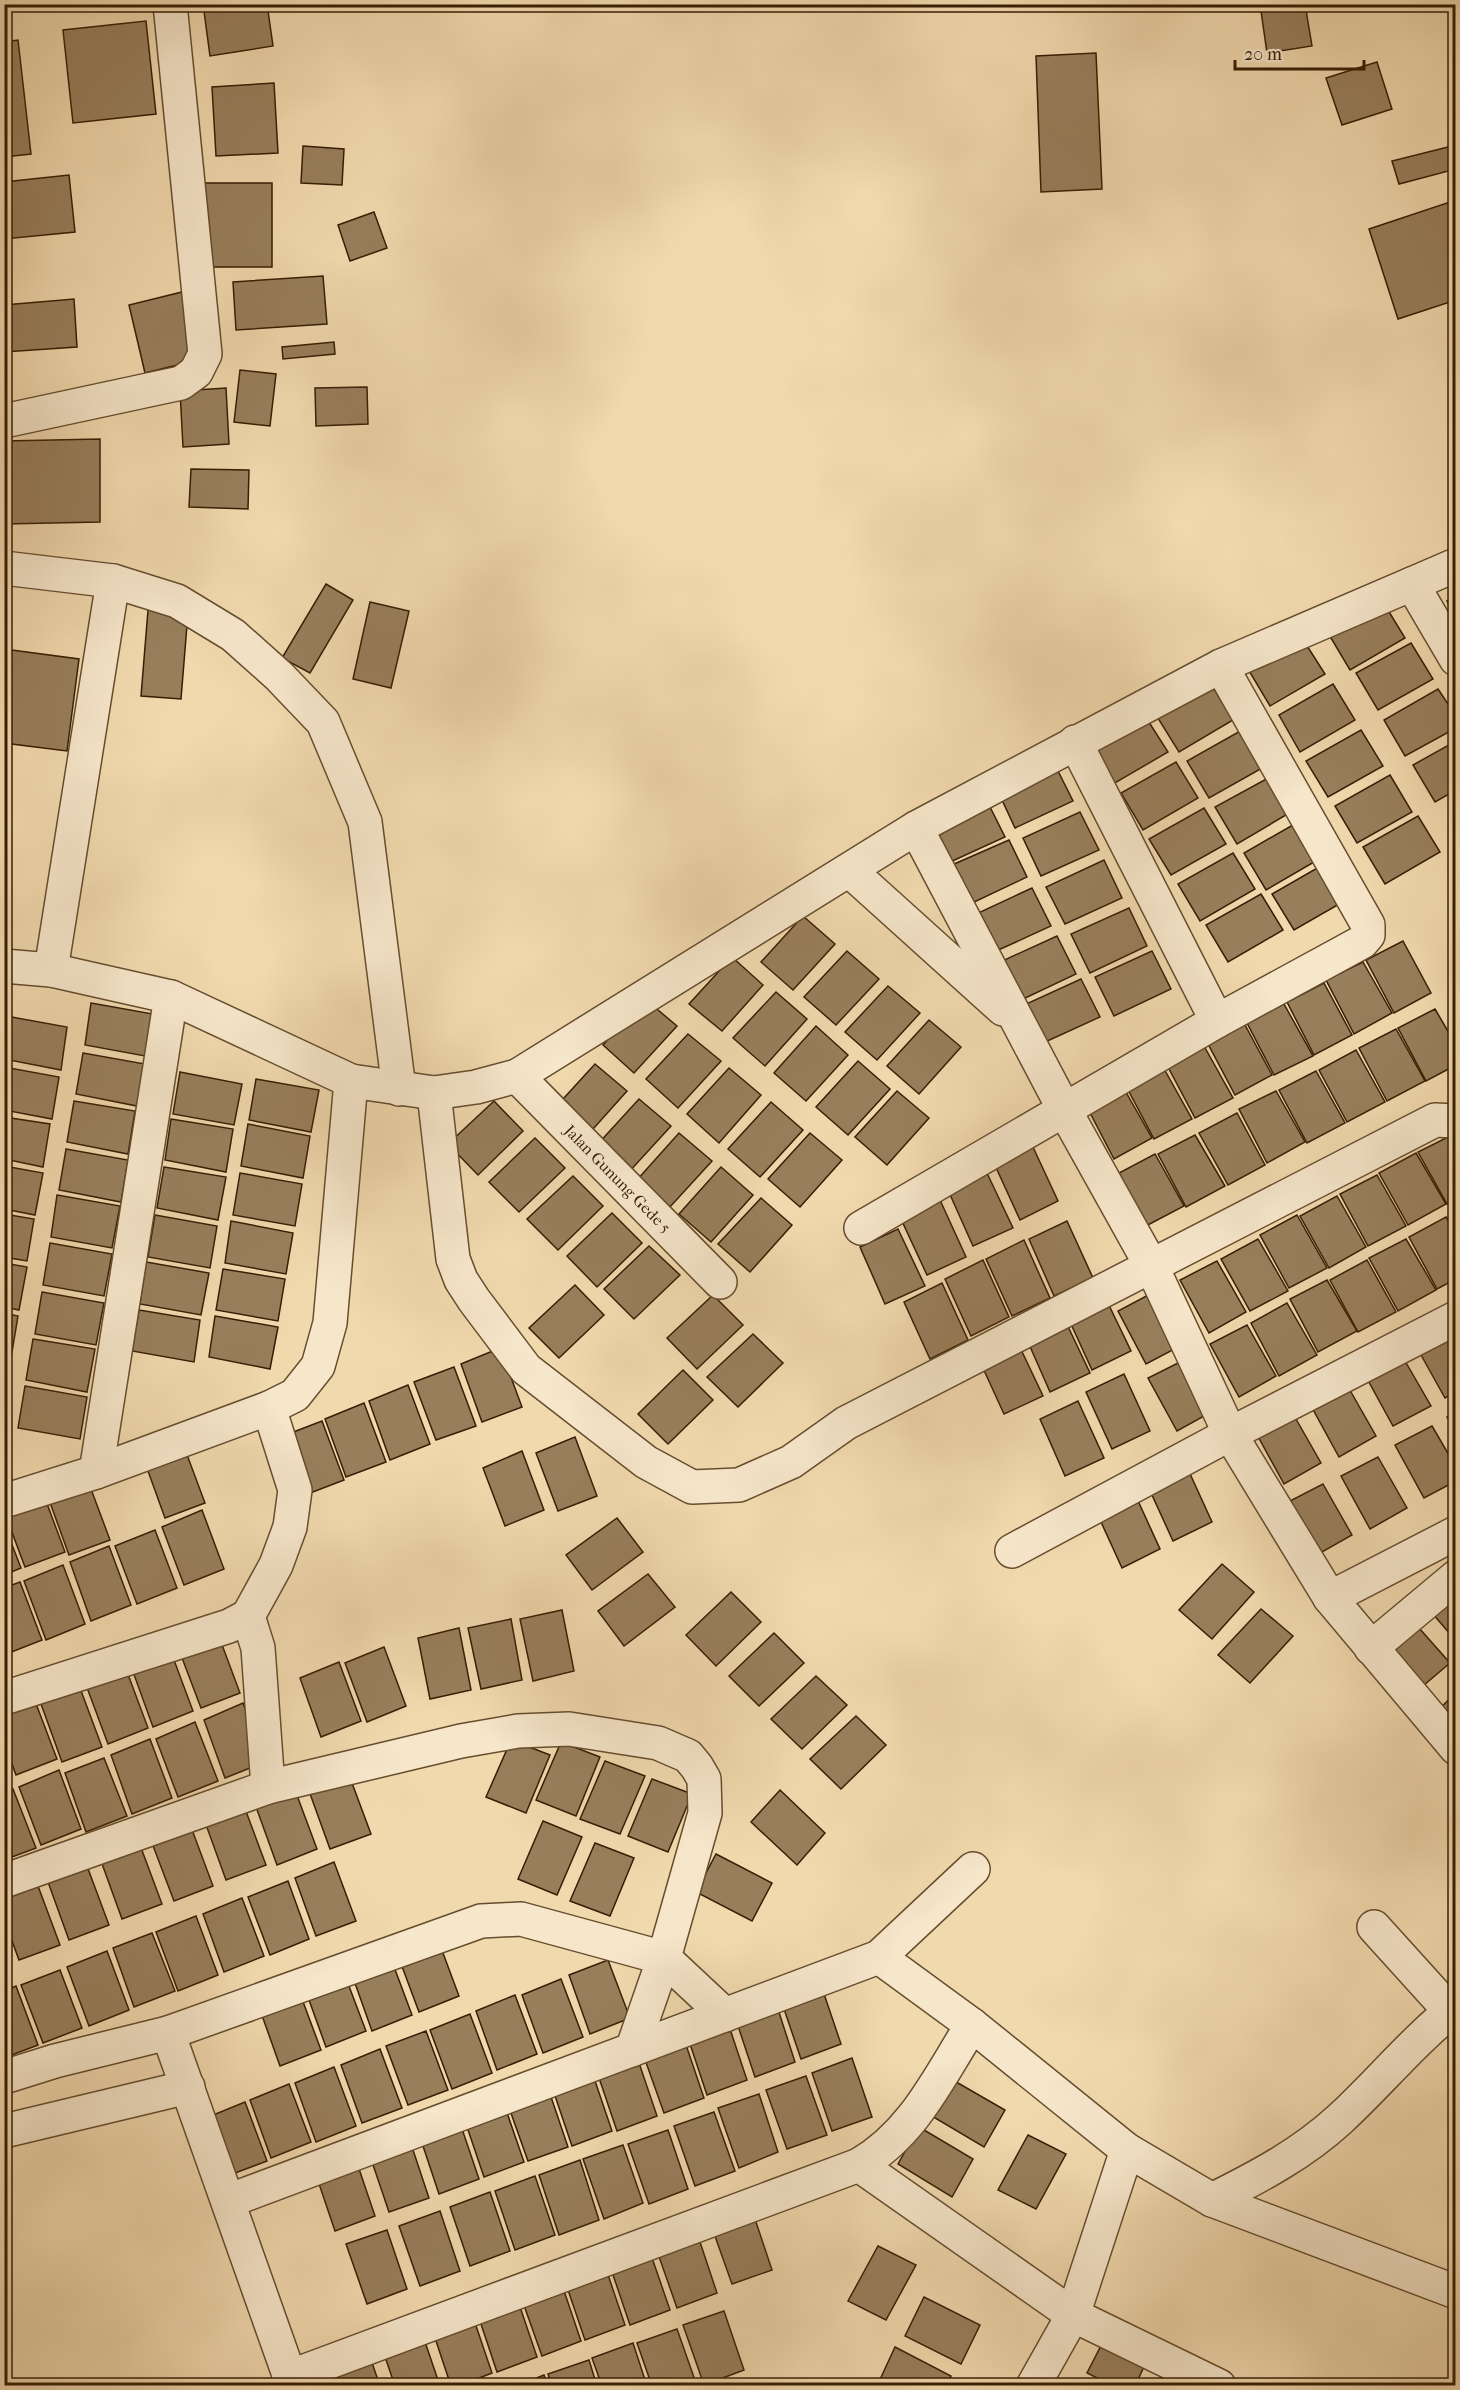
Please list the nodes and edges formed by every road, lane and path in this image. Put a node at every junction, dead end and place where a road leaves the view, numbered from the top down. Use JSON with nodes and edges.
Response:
{"nodes":[{"id":1,"x":170,"y":4,"type":"edge"},
{"id":2,"x":4,"y":421,"type":"edge"},
{"id":3,"x":1455,"y":565,"type":"edge"},
{"id":4,"x":4,"y":568,"type":"edge"},
{"id":5,"x":112,"y":581,"type":"junction"},
{"id":6,"x":1412,"y":585,"type":"junction"},
{"id":7,"x":1455,"y":659,"type":"edge"},
{"id":8,"x":1221,"y":666,"type":"junction"},
{"id":9,"x":1075,"y":742,"type":"junction"},
{"id":10,"x":916,"y":828,"type":"junction"},
{"id":11,"x":850,"y":871,"type":"junction"},
{"id":12,"x":4,"y":966,"type":"edge"},
{"id":13,"x":51,"y":970,"type":"junction"},
{"id":14,"x":171,"y":997,"type":"junction"},
{"id":15,"x":1217,"y":1021,"type":"junction"},
{"id":16,"x":1020,"y":1024,"type":"junction"},
{"id":17,"x":517,"y":1076,"type":"junction"},
{"id":18,"x":351,"y":1081,"type":"junction"},
{"id":19,"x":399,"y":1089,"type":"junction"},
{"id":20,"x":435,"y":1093,"type":"junction"},
{"id":21,"x":1065,"y":1110,"type":"junction"},
{"id":22,"x":1455,"y":1121,"type":"edge"},
{"id":23,"x":861,"y":1228,"type":"dead end"},
{"id":24,"x":1152,"y":1267,"type":"junction"},
{"id":25,"x":720,"y":1282,"type":"dead end"},
{"id":26,"x":1455,"y":1318,"type":"edge"},
{"id":27,"x":269,"y":1408,"type":"junction"},
{"id":28,"x":1230,"y":1434,"type":"junction"},
{"id":29,"x":96,"y":1472,"type":"junction"},
{"id":30,"x":4,"y":1501,"type":"edge"},
{"id":31,"x":1455,"y":1533,"type":"edge"},
{"id":32,"x":1012,"y":1551,"type":"dead end"},
{"id":33,"x":1455,"y":1577,"type":"edge"},
{"id":34,"x":1330,"y":1598,"type":"junction"},
{"id":35,"x":248,"y":1616,"type":"junction"},
{"id":36,"x":1371,"y":1648,"type":"junction"},
{"id":37,"x":4,"y":1698,"type":"edge"},
{"id":38,"x":1455,"y":1748,"type":"edge"},
{"id":39,"x":268,"y":1787,"type":"junction"},
{"id":40,"x":973,"y":1869,"type":"dead end"},
{"id":41,"x":4,"y":1881,"type":"edge"},
{"id":42,"x":1374,"y":1927,"type":"dead end"},
{"id":43,"x":879,"y":1957,"type":"junction"},
{"id":44,"x":664,"y":1958,"type":"junction"},
{"id":45,"x":1453,"y":2009,"type":"edge"},
{"id":46,"x":725,"y":2015,"type":"junction"},
{"id":47,"x":972,"y":2025,"type":"junction"},
{"id":48,"x":168,"y":2033,"type":"junction"},
{"id":49,"x":632,"y":2050,"type":"junction"},
{"id":50,"x":4,"y":2077,"type":"edge"},
{"id":51,"x":188,"y":2087,"type":"junction"},
{"id":52,"x":4,"y":2131,"type":"edge"},
{"id":53,"x":1126,"y":2150,"type":"junction"},
{"id":54,"x":859,"y":2165,"type":"junction"},
{"id":55,"x":1212,"y":2200,"type":"junction"},
{"id":56,"x":228,"y":2201,"type":"junction"},
{"id":57,"x":1455,"y":2292,"type":"edge"},
{"id":58,"x":1073,"y":2315,"type":"junction"},
{"id":59,"x":291,"y":2381,"type":"edge"},
{"id":60,"x":1033,"y":2385,"type":"edge"},
{"id":61,"x":1219,"y":2385,"type":"edge"}],
"edges":[{"from":1,"to":2,"type":"street"},
{"from":3,"to":6,"type":"street"},
{"from":4,"to":5,"type":"street"},
{"from":5,"to":13,"type":"street"},
{"from":5,"to":19,"type":"street"},
{"from":6,"to":7,"type":"street"},
{"from":6,"to":8,"type":"street"},
{"from":8,"to":9,"type":"street"},
{"from":8,"to":15,"type":"street"},
{"from":9,"to":10,"type":"street"},
{"from":9,"to":15,"type":"street"},
{"from":10,"to":11,"type":"street"},
{"from":10,"to":16,"type":"street"},
{"from":11,"to":16,"type":"street"},
{"from":11,"to":17,"type":"street"},
{"from":12,"to":13,"type":"street"},
{"from":13,"to":14,"type":"street"},
{"from":14,"to":18,"type":"street"},
{"from":14,"to":29,"type":"street"},
{"from":15,"to":21,"type":"street"},
{"from":16,"to":21,"type":"street"},
{"from":17,"to":20,"type":"street"},
{"from":17,"to":25,"type":"street","name":"Jalan Gunung Gede 5"},
{"from":18,"to":19,"type":"street"},
{"from":18,"to":27,"type":"street"},
{"from":19,"to":20,"type":"street"},
{"from":20,"to":24,"type":"street"},
{"from":21,"to":23,"type":"street"},
{"from":21,"to":24,"type":"street"},
{"from":22,"to":24,"type":"street"},
{"from":24,"to":28,"type":"street"},
{"from":26,"to":28,"type":"street"},
{"from":27,"to":29,"type":"street"},
{"from":27,"to":35,"type":"street"},
{"from":28,"to":32,"type":"street"},
{"from":28,"to":34,"type":"street"},
{"from":29,"to":30,"type":"street"},
{"from":31,"to":34,"type":"street"},
{"from":33,"to":36,"type":"street"},
{"from":34,"to":36,"type":"street"},
{"from":35,"to":37,"type":"street"},
{"from":35,"to":39,"type":"street"},
{"from":36,"to":38,"type":"street"},
{"from":39,"to":41,"type":"street"},
{"from":39,"to":44,"type":"street"},
{"from":40,"to":43,"type":"street"},
{"from":42,"to":45,"type":"street"},
{"from":43,"to":46,"type":"street"},
{"from":43,"to":47,"type":"street"},
{"from":44,"to":46,"type":"street"},
{"from":44,"to":48,"type":"street"},
{"from":44,"to":49,"type":"street"},
{"from":45,"to":55,"type":"street"},
{"from":46,"to":49,"type":"street"},
{"from":47,"to":53,"type":"street"},
{"from":47,"to":54,"type":"street"},
{"from":48,"to":50,"type":"street"},
{"from":48,"to":51,"type":"street"},
{"from":49,"to":56,"type":"street"},
{"from":51,"to":52,"type":"street"},
{"from":51,"to":56,"type":"street"},
{"from":53,"to":55,"type":"street"},
{"from":53,"to":58,"type":"street"},
{"from":54,"to":58,"type":"street"},
{"from":54,"to":59,"type":"street"},
{"from":55,"to":57,"type":"street"},
{"from":56,"to":59,"type":"street"},
{"from":58,"to":60,"type":"street"},
{"from":58,"to":61,"type":"street"}]}
